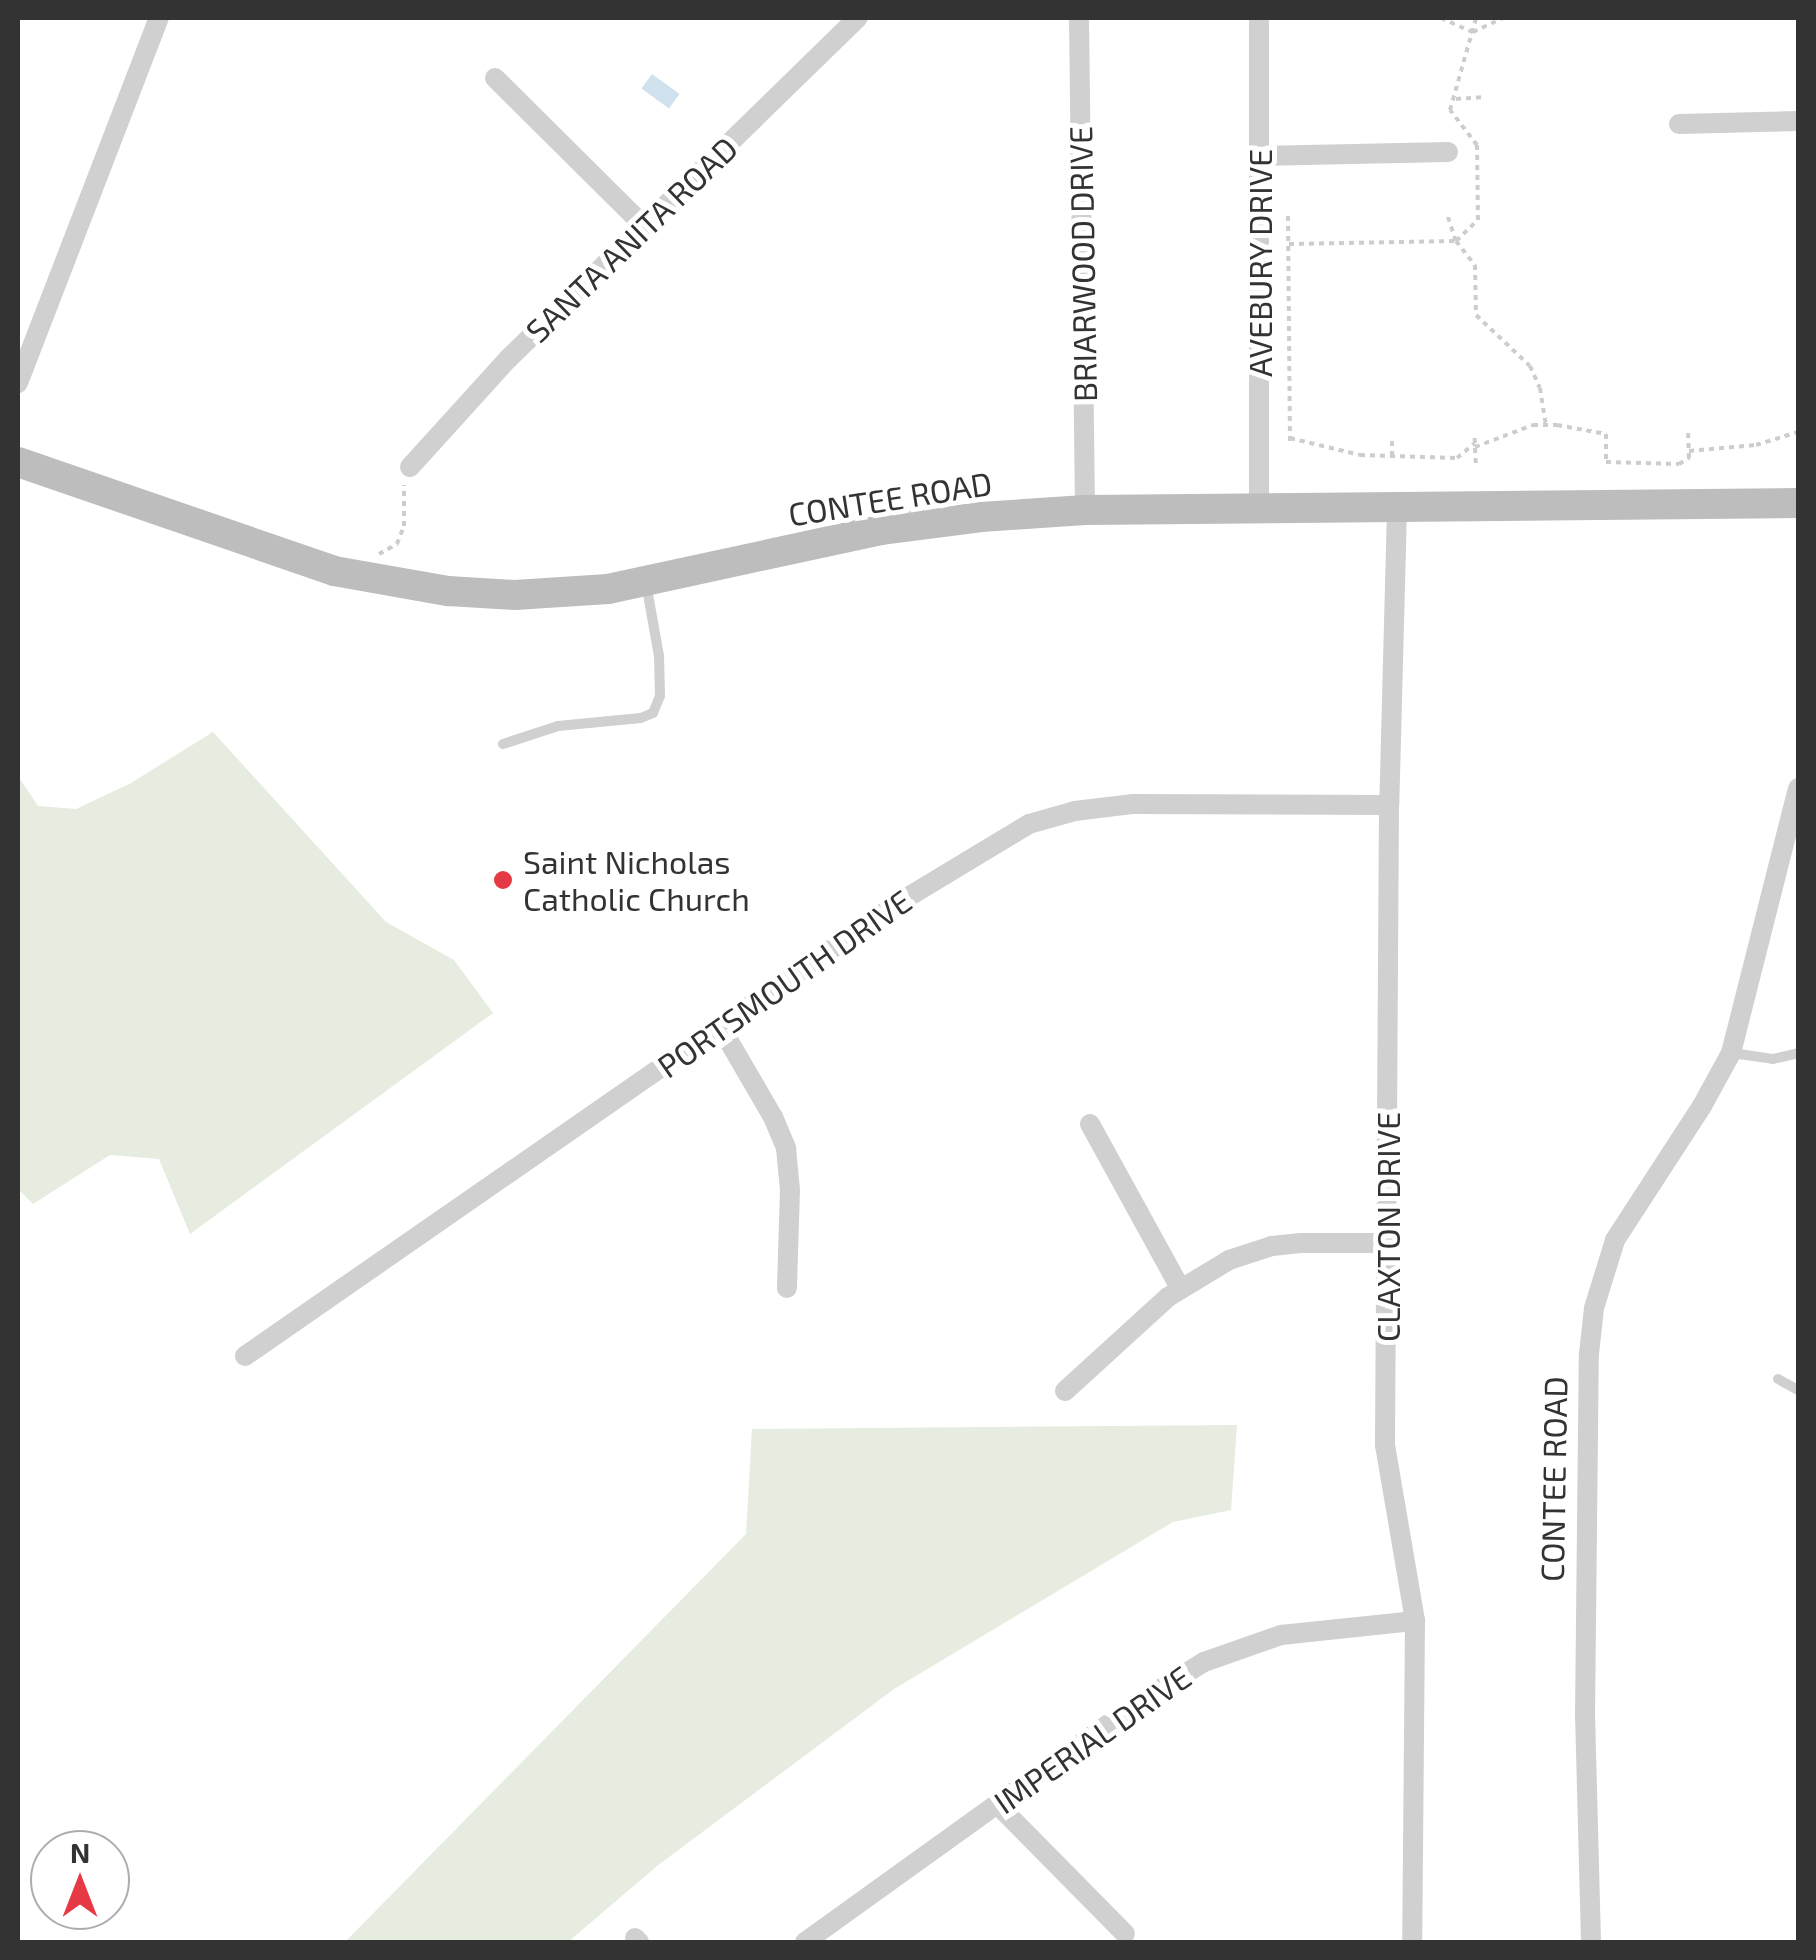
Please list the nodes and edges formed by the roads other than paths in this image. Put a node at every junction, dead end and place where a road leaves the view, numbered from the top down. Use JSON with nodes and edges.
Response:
{"nodes":[{"id":1,"x":159,"y":18,"type":"edge"},
{"id":2,"x":858,"y":18,"type":"edge"},
{"id":3,"x":1079,"y":18,"type":"edge"},
{"id":4,"x":1259,"y":18,"type":"edge"},
{"id":5,"x":495,"y":78,"type":"dead end"},
{"id":6,"x":1798,"y":121,"type":"edge"},
{"id":7,"x":1680,"y":124,"type":"dead end"},
{"id":8,"x":1448,"y":152,"type":"dead end"},
{"id":9,"x":1259,"y":156,"type":"junction"},
{"id":10,"x":643,"y":225,"type":"junction"},
{"id":11,"x":18,"y":384,"type":"edge"},
{"id":12,"x":18,"y":462,"type":"edge"},
{"id":13,"x":410,"y":466,"type":"road end"},
{"id":14,"x":1798,"y":504,"type":"edge"},
{"id":15,"x":1258,"y":508,"type":"junction"},
{"id":16,"x":1397,"y":509,"type":"junction"},
{"id":17,"x":1085,"y":510,"type":"junction"},
{"id":18,"x":646,"y":582,"type":"junction"},
{"id":19,"x":503,"y":744,"type":"dead end"},
{"id":20,"x":1797,"y":800,"type":"edge"},
{"id":21,"x":1389,"y":805,"type":"junction"},
{"id":22,"x":720,"y":1026,"type":"junction"},
{"id":23,"x":1731,"y":1053,"type":"junction"},
{"id":24,"x":1798,"y":1053,"type":"edge"},
{"id":25,"x":1090,"y":1124,"type":"dead end"},
{"id":26,"x":1387,"y":1243,"type":"junction"},
{"id":27,"x":787,"y":1288,"type":"dead end"},
{"id":28,"x":1180,"y":1288,"type":"junction"},
{"id":29,"x":246,"y":1356,"type":"dead end"},
{"id":30,"x":1778,"y":1380,"type":"dead end"},
{"id":31,"x":1798,"y":1390,"type":"edge"},
{"id":32,"x":1065,"y":1392,"type":"dead end"},
{"id":33,"x":1415,"y":1621,"type":"junction"},
{"id":34,"x":997,"y":1804,"type":"junction"},
{"id":35,"x":1125,"y":1934,"type":"dead end"},
{"id":36,"x":805,"y":1942,"type":"edge"},
{"id":37,"x":1412,"y":1942,"type":"edge"},
{"id":38,"x":1590,"y":1942,"type":"edge"}],
"edges":[{"from":1,"to":11,"type":"street"},
{"from":2,"to":10,"type":"street","name":"SANTA ANITA ROAD"},
{"from":3,"to":17,"type":"street","name":"BRIARWOOD DRIVE"},
{"from":4,"to":9,"type":"street","name":"AVEBURY DRIVE"},
{"from":5,"to":10,"type":"street"},
{"from":6,"to":7,"type":"street"},
{"from":8,"to":9,"type":"street"},
{"from":9,"to":15,"type":"street","name":"AVEBURY DRIVE"},
{"from":10,"to":13,"type":"street","name":"SANTA ANITA ROAD"},
{"from":12,"to":18,"type":"street","name":"CONTEE ROAD"},
{"from":14,"to":16,"type":"street","name":"CONTEE ROAD"},
{"from":15,"to":16,"type":"street","name":"CONTEE ROAD"},
{"from":15,"to":17,"type":"street","name":"CONTEE ROAD"},
{"from":16,"to":21,"type":"street","name":"CLAXTON DRIVE"},
{"from":17,"to":18,"type":"street","name":"CONTEE ROAD"},
{"from":18,"to":19,"type":"lane"},
{"from":20,"to":23,"type":"street","name":"CONTEE ROAD"},
{"from":21,"to":22,"type":"street","name":"PORTSMOUTH DRIVE"},
{"from":21,"to":26,"type":"street","name":"CLAXTON DRIVE"},
{"from":22,"to":27,"type":"street"},
{"from":22,"to":29,"type":"street","name":"PORTSMOUTH DRIVE"},
{"from":23,"to":24,"type":"lane"},
{"from":23,"to":38,"type":"street","name":"CONTEE ROAD"},
{"from":25,"to":28,"type":"street"},
{"from":26,"to":28,"type":"street"},
{"from":26,"to":33,"type":"street","name":"CLAXTON DRIVE"},
{"from":28,"to":32,"type":"street"},
{"from":30,"to":31,"type":"lane"},
{"from":33,"to":34,"type":"street","name":"IMPERIAL DRIVE"},
{"from":33,"to":37,"type":"street","name":"CLAXTON DRIVE"},
{"from":34,"to":35,"type":"street"},
{"from":34,"to":36,"type":"street","name":"IMPERIAL DRIVE"}]}
